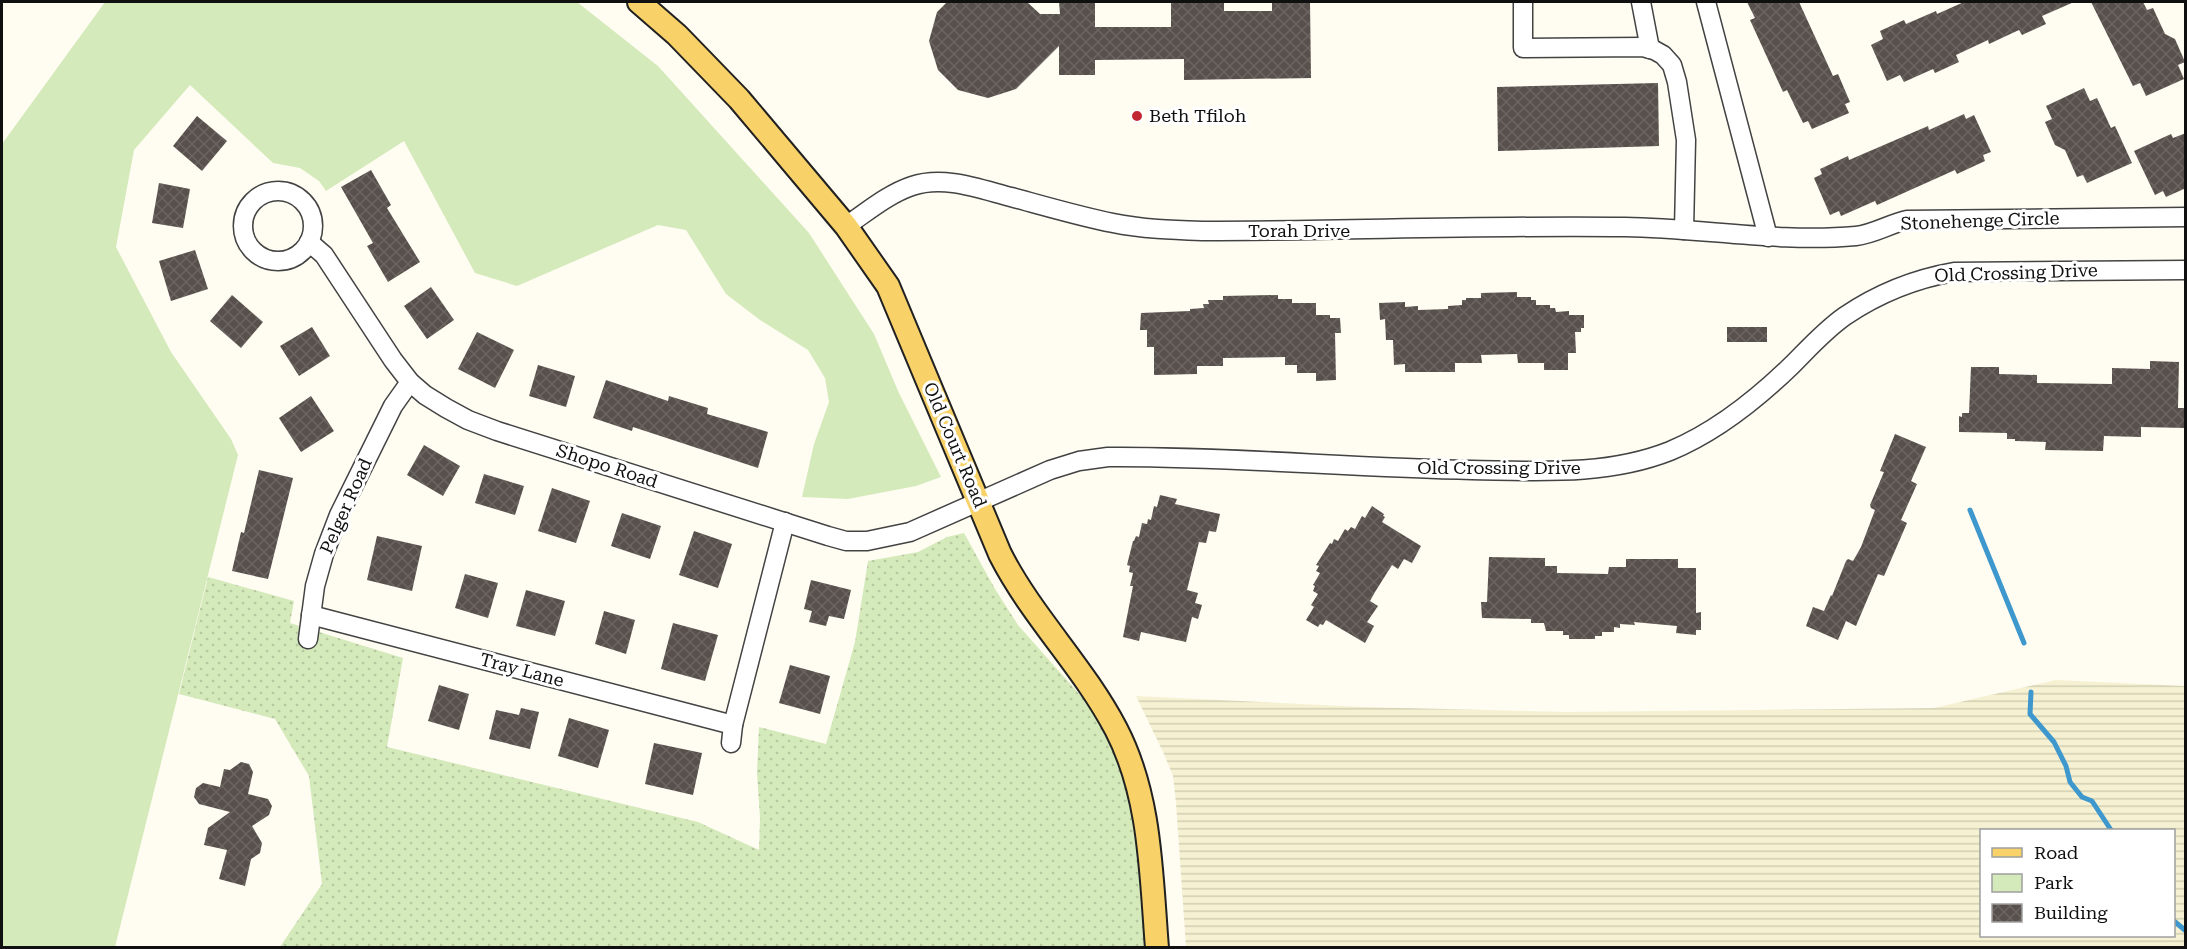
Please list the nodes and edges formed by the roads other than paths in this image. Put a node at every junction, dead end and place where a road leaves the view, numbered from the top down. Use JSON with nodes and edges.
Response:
{"nodes":[{"id":1,"x":639,"y":2,"type":"edge"},
{"id":2,"x":1523,"y":2,"type":"edge"},
{"id":3,"x":1641,"y":2,"type":"edge"},
{"id":4,"x":1706,"y":2,"type":"edge"},
{"id":5,"x":1650,"y":49,"type":"junction"},
{"id":6,"x":2186,"y":218,"type":"edge"},
{"id":7,"x":846,"y":226,"type":"junction"},
{"id":8,"x":1684,"y":230,"type":"junction"},
{"id":9,"x":1768,"y":237,"type":"junction"},
{"id":10,"x":309,"y":242,"type":"dead end"},
{"id":11,"x":2186,"y":270,"type":"edge"},
{"id":12,"x":410,"y":382,"type":"junction"},
{"id":13,"x":979,"y":503,"type":"junction"},
{"id":14,"x":785,"y":522,"type":"junction"},
{"id":15,"x":311,"y":615,"type":"junction"},
{"id":16,"x":308,"y":639,"type":"dead end"},
{"id":17,"x":1157,"y":948,"type":"edge"}],
"edges":[{"from":1,"to":7,"type":"main road","name":"Old Court Road"},
{"from":2,"to":5,"type":"street"},
{"from":3,"to":5,"type":"street"},
{"from":4,"to":9,"type":"street"},
{"from":5,"to":8,"type":"street"},
{"from":6,"to":9,"type":"street","name":"Stonehenge Circle"},
{"from":7,"to":8,"type":"street","name":"Torah Drive"},
{"from":7,"to":13,"type":"main road","name":"Old Court Road"},
{"from":8,"to":9,"type":"street","name":"Torah Drive"},
{"from":10,"to":12,"type":"street","name":"Shopo Road"},
{"from":11,"to":13,"type":"street","name":"Old Crossing Drive"},
{"from":12,"to":14,"type":"street","name":"Shopo Road"},
{"from":12,"to":15,"type":"street","name":"Pelger Road"},
{"from":13,"to":14,"type":"street","name":"Shopo Road"},
{"from":13,"to":17,"type":"main road","name":"Old Court Road"},
{"from":14,"to":15,"type":"street","name":"Tray Lane"},
{"from":15,"to":16,"type":"street","name":"Pelger Road"}]}
